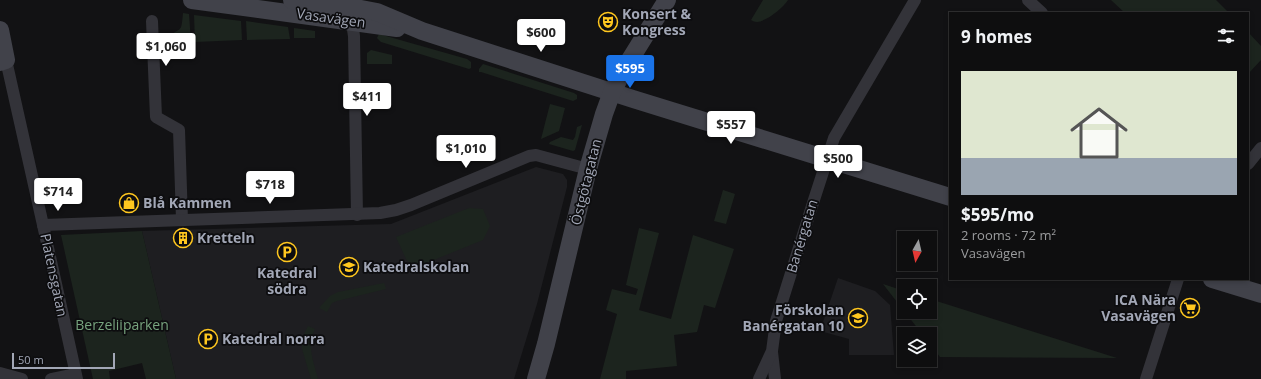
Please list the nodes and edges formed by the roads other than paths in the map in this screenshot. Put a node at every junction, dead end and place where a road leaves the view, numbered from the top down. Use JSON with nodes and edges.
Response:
{"nodes":[{"id":1,"x":192,"y":0,"type":"edge"},
{"id":2,"x":292,"y":0,"type":"edge"},
{"id":3,"x":667,"y":0,"type":"edge"},
{"id":4,"x":915,"y":0,"type":"edge"},
{"id":5,"x":1028,"y":0,"type":"edge"},
{"id":6,"x":350,"y":9,"type":"edge"},
{"id":7,"x":1041,"y":12,"type":"edge"},
{"id":8,"x":152,"y":21,"type":"dead end"},
{"id":9,"x":0,"y":30,"type":"edge"},
{"id":10,"x":3,"y":61,"type":"edge"},
{"id":11,"x":612,"y":92,"type":"junction"},
{"id":12,"x":1261,"y":148,"type":"edge"},
{"id":13,"x":826,"y":160,"type":"junction"},
{"id":14,"x":1249,"y":163,"type":"edge"},
{"id":15,"x":588,"y":169,"type":"junction"},
{"id":16,"x":949,"y":197,"type":"edge"},
{"id":17,"x":357,"y":215,"type":"junction"},
{"id":18,"x":182,"y":220,"type":"junction"},
{"id":19,"x":44,"y":225,"type":"junction"},
{"id":20,"x":1178,"y":280,"type":"edge"},
{"id":21,"x":1215,"y":280,"type":"edge"},
{"id":22,"x":1261,"y":294,"type":"edge"},
{"id":23,"x":772,"y":351,"type":"junction"},
{"id":24,"x":0,"y":373,"type":"edge"},
{"id":25,"x":76,"y":376,"type":"edge"},
{"id":26,"x":536,"y":378,"type":"edge"},
{"id":27,"x":22,"y":379,"type":"edge"},
{"id":28,"x":51,"y":379,"type":"edge"},
{"id":29,"x":759,"y":379,"type":"edge"},
{"id":30,"x":775,"y":379,"type":"edge"},
{"id":31,"x":1146,"y":379,"type":"edge"}],
"edges":[{"from":1,"to":6,"type":"main road","name":"Vasavägen"},
{"from":2,"to":6,"type":"main road","name":"Vasavägen"},
{"from":3,"to":11,"type":"main road","name":"Östgötagatan"},
{"from":4,"to":13,"type":"street","name":"Banérgatan"},
{"from":5,"to":7,"type":"street"},
{"from":6,"to":11,"type":"main road","name":"Vasavägen"},
{"from":6,"to":17,"type":"street"},
{"from":8,"to":18,"type":"street"},
{"from":9,"to":10,"type":"main road","name":"Platensgatan"},
{"from":10,"to":19,"type":"street","name":"Platensgatan"},
{"from":11,"to":13,"type":"main road","name":"Vasavägen"},
{"from":11,"to":15,"type":"main road","name":"Östgötagatan"},
{"from":12,"to":14,"type":"street"},
{"from":13,"to":16,"type":"main road","name":"Vasavägen"},
{"from":13,"to":23,"type":"street","name":"Banérgatan"},
{"from":15,"to":17,"type":"street"},
{"from":15,"to":26,"type":"main road","name":"Östgötagatan"},
{"from":17,"to":18,"type":"street"},
{"from":18,"to":19,"type":"street"},
{"from":19,"to":25,"type":"street","name":"Platensgatan"},
{"from":20,"to":31,"type":"street"},
{"from":21,"to":22,"type":"main road"},
{"from":23,"to":29,"type":"street","name":"Banérgatan"},
{"from":23,"to":30,"type":"street","name":"Banérgatan"},
{"from":24,"to":27,"type":"street"},
{"from":25,"to":28,"type":"street"}]}
